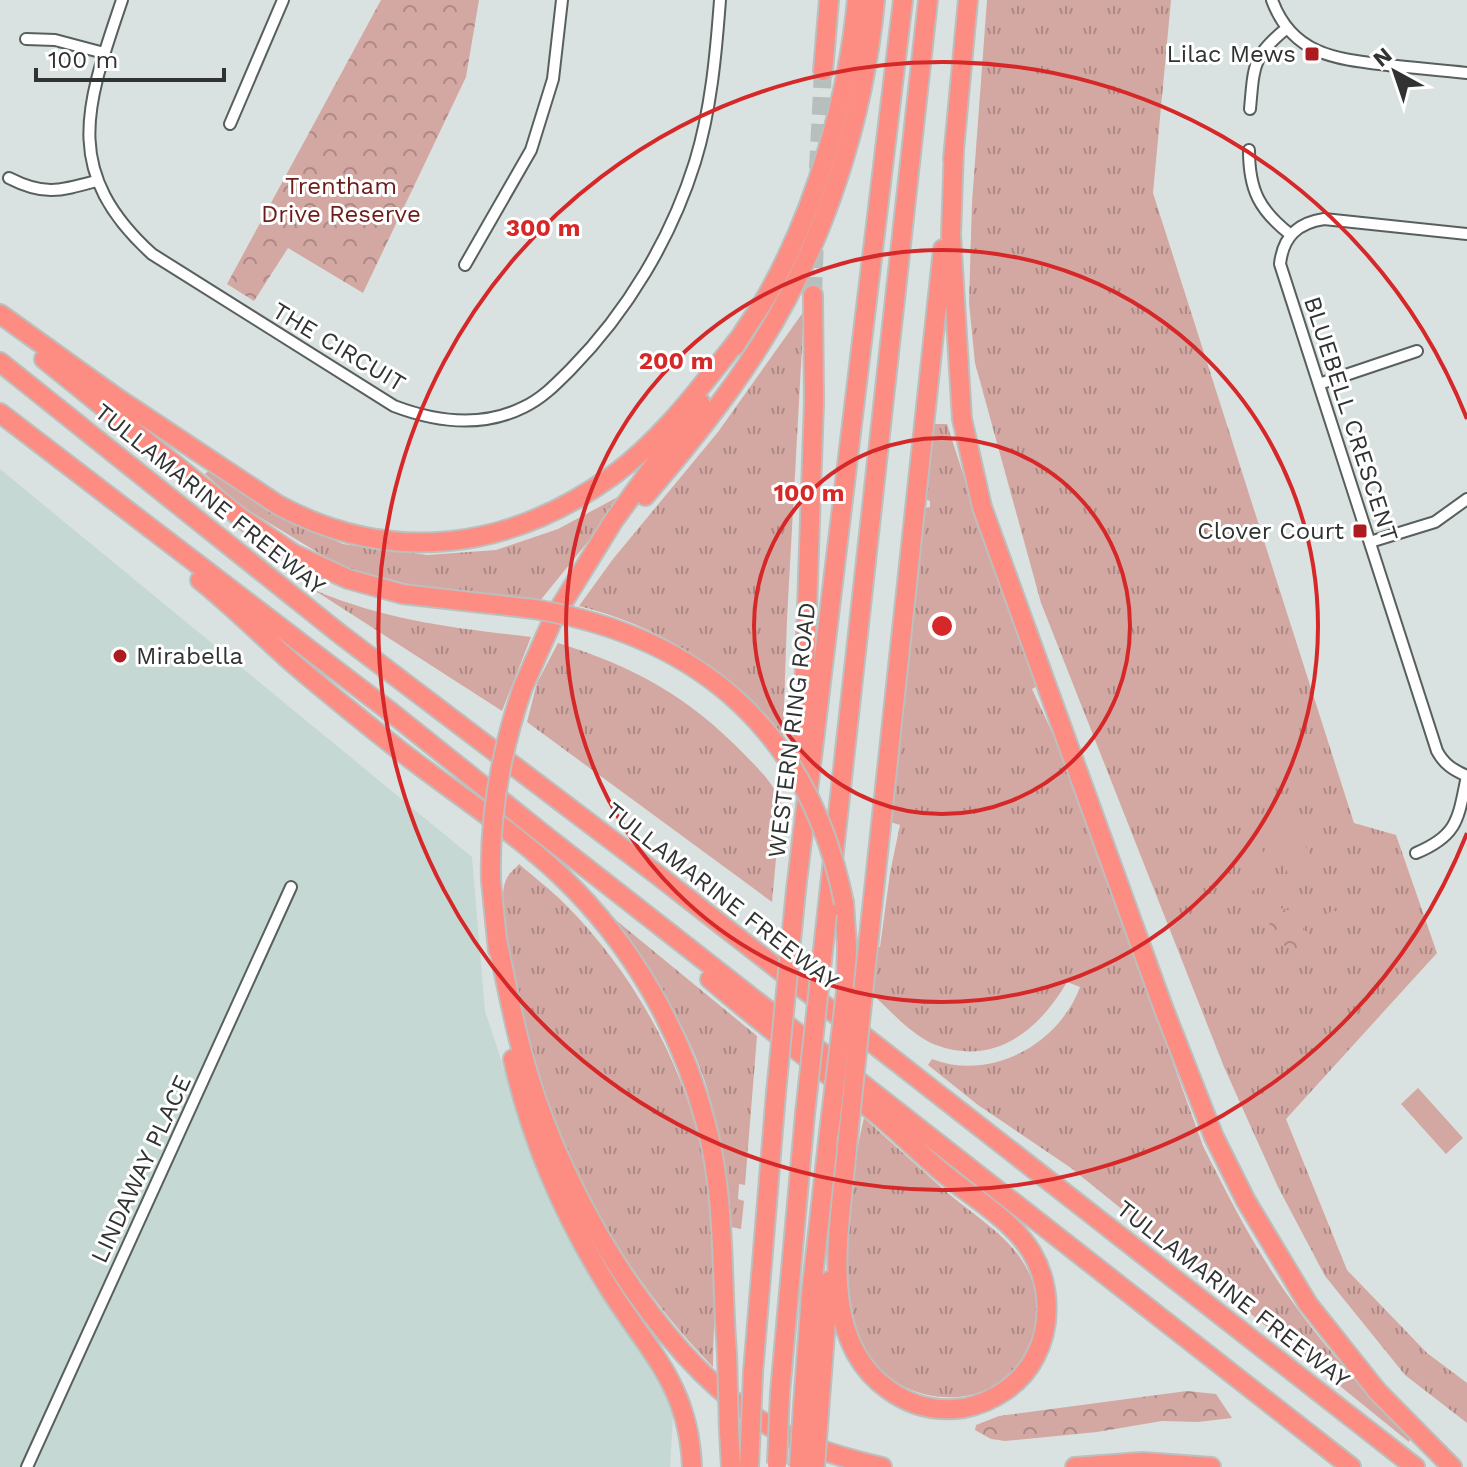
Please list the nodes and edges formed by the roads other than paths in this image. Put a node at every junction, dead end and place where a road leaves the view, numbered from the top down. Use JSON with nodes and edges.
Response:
{"nodes":[{"id":1,"x":122,"y":0,"type":"edge"},
{"id":2,"x":283,"y":0,"type":"edge"},
{"id":3,"x":562,"y":0,"type":"edge"},
{"id":4,"x":720,"y":0,"type":"edge"},
{"id":5,"x":829,"y":0,"type":"edge"},
{"id":6,"x":857,"y":0,"type":"edge"},
{"id":7,"x":875,"y":0,"type":"edge"},
{"id":8,"x":903,"y":0,"type":"edge"},
{"id":9,"x":928,"y":0,"type":"edge"},
{"id":10,"x":968,"y":0,"type":"edge"},
{"id":11,"x":1272,"y":0,"type":"edge"},
{"id":12,"x":1287,"y":28,"type":"junction"},
{"id":13,"x":26,"y":39,"type":"dead end"},
{"id":14,"x":104,"y":53,"type":"junction"},
{"id":15,"x":823,"y":71,"type":"tunnel mouth"},
{"id":16,"x":1467,"y":73,"type":"edge"},
{"id":17,"x":1250,"y":109,"type":"dead end"},
{"id":18,"x":230,"y":124,"type":"dead end"},
{"id":19,"x":954,"y":148,"type":"junction"},
{"id":20,"x":1249,"y":150,"type":"dead end"},
{"id":21,"x":9,"y":178,"type":"dead end"},
{"id":22,"x":96,"y":181,"type":"junction"},
{"id":23,"x":1467,"y":234,"type":"edge"},
{"id":24,"x":1291,"y":235,"type":"junction"},
{"id":25,"x":465,"y":265,"type":"dead end"},
{"id":26,"x":813,"y":295,"type":"tunnel mouth"},
{"id":27,"x":0,"y":314,"type":"edge"},
{"id":28,"x":0,"y":323,"type":"edge"},
{"id":29,"x":741,"y":336,"type":"junction"},
{"id":30,"x":1417,"y":351,"type":"dead end"},
{"id":31,"x":0,"y":362,"type":"edge"},
{"id":32,"x":1319,"y":384,"type":"junction"},
{"id":33,"x":0,"y":413,"type":"edge"},
{"id":34,"x":1467,"y":499,"type":"edge"},
{"id":35,"x":1370,"y":542,"type":"junction"},
{"id":36,"x":579,"y":575,"type":"junction"},
{"id":37,"x":1467,"y":776,"type":"edge"},
{"id":38,"x":543,"y":834,"type":"junction"},
{"id":39,"x":1416,"y":853,"type":"dead end"},
{"id":40,"x":291,"y":887,"type":"dead end"},
{"id":41,"x":796,"y":890,"type":"junction"},
{"id":42,"x":497,"y":939,"type":"junction"},
{"id":43,"x":847,"y":1147,"type":"junction"},
{"id":44,"x":811,"y":1409,"type":"junction"},
{"id":45,"x":777,"y":1466,"type":"edge"},
{"id":46,"x":27,"y":1467,"type":"edge"},
{"id":47,"x":692,"y":1467,"type":"edge"},
{"id":48,"x":731,"y":1467,"type":"edge"},
{"id":49,"x":749,"y":1467,"type":"edge"},
{"id":50,"x":799,"y":1467,"type":"edge"},
{"id":51,"x":815,"y":1467,"type":"edge"},
{"id":52,"x":882,"y":1467,"type":"edge"},
{"id":53,"x":1075,"y":1467,"type":"edge"},
{"id":54,"x":1211,"y":1467,"type":"edge"},
{"id":55,"x":1351,"y":1467,"type":"edge"},
{"id":56,"x":1415,"y":1467,"type":"edge"},
{"id":57,"x":1452,"y":1467,"type":"edge"}],
"edges":[{"from":1,"to":14,"type":"street","name":"THE CIRCUIT"},
{"from":2,"to":18,"type":"street"},
{"from":3,"to":25,"type":"street"},
{"from":4,"to":22,"type":"street","name":"THE CIRCUIT"},
{"from":5,"to":15,"type":"highway"},
{"from":6,"to":29,"type":"highway"},
{"from":7,"to":36,"type":"highway"},
{"from":8,"to":41,"type":"highway","name":"WESTERN RING ROAD"},
{"from":9,"to":45,"type":"highway","bridge":true},
{"from":10,"to":19,"type":"highway"},
{"from":11,"to":12,"type":"street"},
{"from":12,"to":16,"type":"street"},
{"from":12,"to":17,"type":"street"},
{"from":13,"to":14,"type":"street"},
{"from":14,"to":22,"type":"street","name":"THE CIRCUIT"},
{"from":19,"to":43,"type":"highway","bridge":true},
{"from":19,"to":57,"type":"highway"},
{"from":20,"to":24,"type":"street"},
{"from":21,"to":22,"type":"street"},
{"from":23,"to":24,"type":"street"},
{"from":24,"to":32,"type":"street","name":"BLUEBELL CRESCENT"},
{"from":26,"to":41,"type":"highway"},
{"from":27,"to":29,"type":"highway"},
{"from":28,"to":44,"type":"highway","bridge":true},
{"from":29,"to":36,"type":"highway"},
{"from":30,"to":32,"type":"street"},
{"from":31,"to":56,"type":"highway","name":"TULLAMARINE FREEWAY"},
{"from":32,"to":35,"type":"street","name":"BLUEBELL CRESCENT"},
{"from":33,"to":38,"type":"highway"},
{"from":33,"to":48,"type":"highway","bridge":true},
{"from":34,"to":35,"type":"street"},
{"from":35,"to":37,"type":"street","name":"BLUEBELL CRESCENT"},
{"from":36,"to":42,"type":"highway","bridge":true},
{"from":37,"to":39,"type":"street"},
{"from":38,"to":43,"type":"highway"},
{"from":38,"to":55,"type":"highway"},
{"from":40,"to":46,"type":"street","name":"LINDAWAY PLACE"},
{"from":41,"to":49,"type":"highway","name":"WESTERN RING ROAD","bridge":true},
{"from":42,"to":47,"type":"highway"},
{"from":42,"to":52,"type":"highway"},
{"from":43,"to":44,"type":"highway"},
{"from":44,"to":50,"type":"highway","bridge":true},
{"from":44,"to":51,"type":"highway","bridge":true},
{"from":53,"to":54,"type":"highway"}]}
